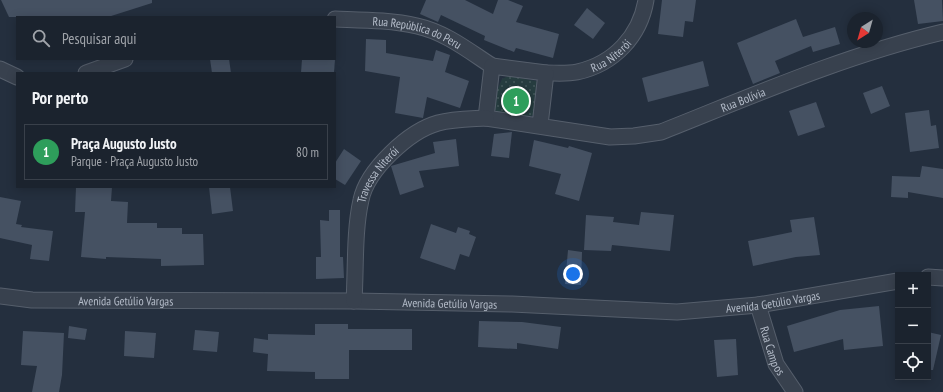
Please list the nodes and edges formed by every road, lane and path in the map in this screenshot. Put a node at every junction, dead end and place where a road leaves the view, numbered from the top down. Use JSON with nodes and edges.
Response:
{"nodes":[{"id":1,"x":646,"y":0,"type":"edge"},
{"id":2,"x":336,"y":19,"type":"edge"},
{"id":3,"x":943,"y":32,"type":"edge"},
{"id":4,"x":122,"y":60,"type":"edge"},
{"id":5,"x":492,"y":66,"type":"junction"},
{"id":6,"x":0,"y":69,"type":"edge"},
{"id":7,"x":89,"y":72,"type":"edge"},
{"id":8,"x":546,"y":73,"type":"junction"},
{"id":9,"x":16,"y":77,"type":"edge"},
{"id":10,"x":486,"y":118,"type":"junction"},
{"id":11,"x":540,"y":125,"type":"junction"},
{"id":12,"x":931,"y":277,"type":"edge"},
{"id":13,"x":943,"y":278,"type":"edge"},
{"id":14,"x":895,"y":282,"type":"edge"},
{"id":15,"x":0,"y":296,"type":"edge"},
{"id":16,"x":354,"y":300,"type":"junction"},
{"id":17,"x":758,"y":305,"type":"junction"},
{"id":18,"x":795,"y":392,"type":"edge"}],
"edges":[{"from":1,"to":8,"type":"street","name":"Rua Niterói"},
{"from":2,"to":5,"type":"street","name":"Rua República do Peru"},
{"from":3,"to":11,"type":"street","name":"Rua Bolívia"},
{"from":4,"to":7,"type":"street"},
{"from":5,"to":8,"type":"street","name":"Rua Niterói"},
{"from":5,"to":10,"type":"street"},
{"from":6,"to":9,"type":"street"},
{"from":8,"to":11,"type":"street"},
{"from":10,"to":11,"type":"street","name":"Rua Bolívia"},
{"from":10,"to":16,"type":"street","name":"Travessa Niterói"},
{"from":12,"to":13,"type":"street"},
{"from":14,"to":17,"type":"street","name":"Avenida Getúlio Vargas"},
{"from":15,"to":16,"type":"street","name":"Avenida Getúlio Vargas"},
{"from":16,"to":17,"type":"street","name":"Avenida Getúlio Vargas"},
{"from":17,"to":18,"type":"street","name":"Rua Campos"}]}
